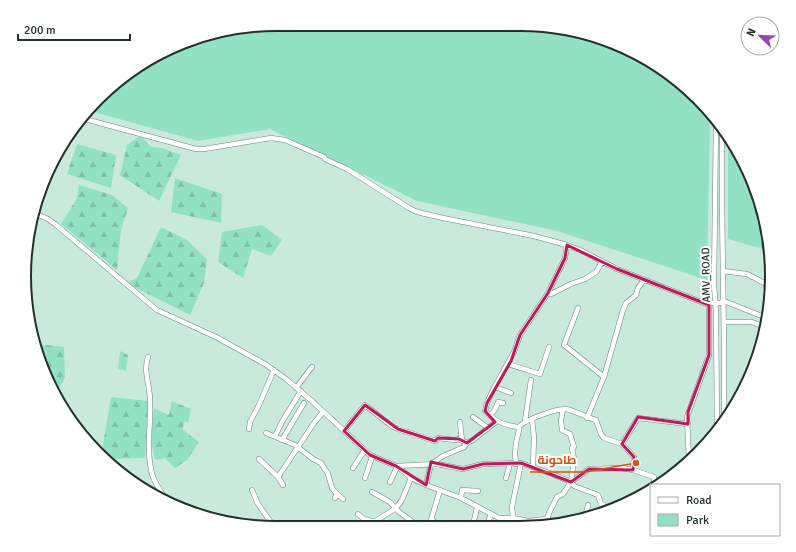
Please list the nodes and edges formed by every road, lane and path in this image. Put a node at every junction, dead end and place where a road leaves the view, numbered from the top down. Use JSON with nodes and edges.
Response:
{"nodes":[{"id":1,"x":88,"y":120,"type":"edge"},
{"id":2,"x":716,"y":130,"type":"edge"},
{"id":3,"x":722,"y":137,"type":"edge"},
{"id":4,"x":715,"y":206,"type":"junction"},
{"id":5,"x":722,"y":206,"type":"junction"},
{"id":6,"x":39,"y":215,"type":"edge"},
{"id":7,"x":715,"y":217,"type":"junction"},
{"id":8,"x":722,"y":217,"type":"junction"},
{"id":9,"x":567,"y":245,"type":"junction"},
{"id":10,"x":602,"y":262,"type":"junction"},
{"id":11,"x":723,"y":271,"type":"junction"},
{"id":12,"x":644,"y":280,"type":"junction"},
{"id":13,"x":714,"y":280,"type":"junction"},
{"id":14,"x":723,"y":280,"type":"junction"},
{"id":15,"x":765,"y":283,"type":"edge"},
{"id":16,"x":548,"y":293,"type":"junction"},
{"id":17,"x":724,"y":301,"type":"junction"},
{"id":18,"x":715,"y":302,"type":"junction"},
{"id":19,"x":709,"y":304,"type":"junction"},
{"id":20,"x":578,"y":308,"type":"dead end"},
{"id":21,"x":762,"y":316,"type":"edge"},
{"id":22,"x":724,"y":322,"type":"junction"},
{"id":23,"x":760,"y":325,"type":"edge"},
{"id":24,"x":550,"y":347,"type":"dead end"},
{"id":25,"x":148,"y":357,"type":"dead end"},
{"id":26,"x":508,"y":364,"type":"junction"},
{"id":27,"x":312,"y":367,"type":"dead end"},
{"id":28,"x":274,"y":370,"type":"junction"},
{"id":29,"x":604,"y":378,"type":"junction"},
{"id":30,"x":531,"y":380,"type":"dead end"},
{"id":31,"x":495,"y":387,"type":"junction"},
{"id":32,"x":296,"y":388,"type":"junction"},
{"id":33,"x":301,"y":391,"type":"junction"},
{"id":34,"x":511,"y":393,"type":"dead end"},
{"id":35,"x":304,"y":403,"type":"dead end"},
{"id":36,"x":503,"y":403,"type":"dead end"},
{"id":37,"x":563,"y":409,"type":"junction"},
{"id":38,"x":323,"y":412,"type":"junction"},
{"id":39,"x":724,"y":412,"type":"edge"},
{"id":40,"x":489,"y":416,"type":"junction"},
{"id":41,"x":473,"y":417,"type":"dead end"},
{"id":42,"x":587,"y":418,"type":"junction"},
{"id":43,"x":532,"y":419,"type":"junction"},
{"id":44,"x":497,"y":421,"type":"junction"},
{"id":45,"x":525,"y":421,"type":"junction"},
{"id":46,"x":717,"y":421,"type":"edge"},
{"id":47,"x":460,"y":422,"type":"dead end"},
{"id":48,"x":688,"y":424,"type":"junction"},
{"id":49,"x":518,"y":427,"type":"junction"},
{"id":50,"x":488,"y":428,"type":"junction"},
{"id":51,"x":249,"y":429,"type":"dead end"},
{"id":52,"x":344,"y":431,"type":"junction"},
{"id":53,"x":266,"y":433,"type":"dead end"},
{"id":54,"x":275,"y":436,"type":"junction"},
{"id":55,"x":282,"y":440,"type":"junction"},
{"id":56,"x":464,"y":442,"type":"junction"},
{"id":57,"x":622,"y":444,"type":"junction"},
{"id":58,"x":299,"y":447,"type":"junction"},
{"id":59,"x":364,"y":451,"type":"junction"},
{"id":60,"x":689,"y":453,"type":"edge"},
{"id":61,"x":372,"y":457,"type":"junction"},
{"id":62,"x":259,"y":459,"type":"dead end"},
{"id":63,"x":431,"y":464,"type":"junction"},
{"id":64,"x":510,"y":464,"type":"junction"},
{"id":65,"x":518,"y":464,"type":"junction"},
{"id":66,"x":397,"y":467,"type":"junction"},
{"id":67,"x":533,"y":467,"type":"junction"},
{"id":68,"x":353,"y":468,"type":"dead end"},
{"id":69,"x":633,"y":470,"type":"junction"},
{"id":70,"x":278,"y":478,"type":"junction"},
{"id":71,"x":365,"y":478,"type":"dead end"},
{"id":72,"x":412,"y":478,"type":"junction"},
{"id":73,"x":506,"y":478,"type":"dead end"},
{"id":74,"x":654,"y":481,"type":"edge"},
{"id":75,"x":390,"y":482,"type":"dead end"},
{"id":76,"x":571,"y":482,"type":"junction"},
{"id":77,"x":283,"y":485,"type":"dead end"},
{"id":78,"x":426,"y":485,"type":"junction"},
{"id":79,"x":252,"y":490,"type":"dead end"},
{"id":80,"x":440,"y":490,"type":"junction"},
{"id":81,"x":478,"y":491,"type":"dead end"},
{"id":82,"x":372,"y":492,"type":"dead end"},
{"id":83,"x":162,"y":493,"type":"edge"},
{"id":84,"x":461,"y":498,"type":"junction"},
{"id":85,"x":343,"y":499,"type":"dead end"},
{"id":86,"x":588,"y":505,"type":"dead end"},
{"id":87,"x":605,"y":506,"type":"edge"},
{"id":88,"x":396,"y":508,"type":"junction"},
{"id":89,"x":477,"y":508,"type":"junction"},
{"id":90,"x":586,"y":512,"type":"edge"},
{"id":91,"x":358,"y":514,"type":"dead end"},
{"id":92,"x":491,"y":514,"type":"junction"},
{"id":93,"x":513,"y":518,"type":"junction"},
{"id":94,"x":547,"y":519,"type":"joint"},
{"id":95,"x":543,"y":520,"type":"edge"},
{"id":96,"x":270,"y":521,"type":"edge"},
{"id":97,"x":371,"y":521,"type":"edge"},
{"id":98,"x":376,"y":521,"type":"edge"},
{"id":99,"x":412,"y":521,"type":"edge"},
{"id":100,"x":433,"y":521,"type":"edge"},
{"id":101,"x":473,"y":521,"type":"edge"},
{"id":102,"x":488,"y":521,"type":"edge"},
{"id":103,"x":523,"y":521,"type":"edge"}],
"edges":[{"from":1,"to":9,"type":"street"},
{"from":2,"to":4,"type":"street","name":"AMV_ROAD"},
{"from":3,"to":5,"type":"street"},
{"from":4,"to":5,"type":"street"},
{"from":4,"to":7,"type":"street","name":"AMV_ROAD"},
{"from":5,"to":8,"type":"street"},
{"from":6,"to":28,"type":"street"},
{"from":7,"to":8,"type":"street"},
{"from":7,"to":13,"type":"street","name":"AMV_ROAD"},
{"from":8,"to":11,"type":"street"},
{"from":9,"to":10,"type":"street"},
{"from":9,"to":16,"type":"street"},
{"from":10,"to":12,"type":"street"},
{"from":10,"to":16,"type":"street"},
{"from":11,"to":14,"type":"street"},
{"from":11,"to":15,"type":"street"},
{"from":12,"to":19,"type":"street"},
{"from":12,"to":29,"type":"street"},
{"from":13,"to":14,"type":"street"},
{"from":13,"to":18,"type":"street","name":"AMV_ROAD"},
{"from":14,"to":17,"type":"street"},
{"from":16,"to":26,"type":"street"},
{"from":17,"to":18,"type":"street"},
{"from":17,"to":21,"type":"street"},
{"from":17,"to":22,"type":"street"},
{"from":18,"to":19,"type":"street"},
{"from":18,"to":46,"type":"street","name":"AMV_ROAD"},
{"from":19,"to":48,"type":"street"},
{"from":20,"to":29,"type":"street"},
{"from":22,"to":23,"type":"street"},
{"from":22,"to":39,"type":"street"},
{"from":24,"to":26,"type":"street"},
{"from":25,"to":83,"type":"street"},
{"from":26,"to":31,"type":"street"},
{"from":27,"to":32,"type":"street"},
{"from":28,"to":32,"type":"street"},
{"from":28,"to":51,"type":"street"},
{"from":29,"to":42,"type":"street"},
{"from":30,"to":45,"type":"street"},
{"from":31,"to":34,"type":"street"},
{"from":31,"to":40,"type":"street"},
{"from":32,"to":33,"type":"street"},
{"from":33,"to":38,"type":"street"},
{"from":33,"to":54,"type":"street"},
{"from":35,"to":55,"type":"street"},
{"from":36,"to":40,"type":"street"},
{"from":37,"to":42,"type":"street"},
{"from":37,"to":43,"type":"street"},
{"from":37,"to":76,"type":"street"},
{"from":38,"to":52,"type":"street"},
{"from":38,"to":58,"type":"street"},
{"from":40,"to":44,"type":"street"},
{"from":41,"to":50,"type":"street"},
{"from":42,"to":57,"type":"street"},
{"from":43,"to":45,"type":"street"},
{"from":43,"to":67,"type":"street"},
{"from":44,"to":49,"type":"street"},
{"from":44,"to":50,"type":"street"},
{"from":45,"to":49,"type":"street"},
{"from":47,"to":56,"type":"street"},
{"from":48,"to":57,"type":"street"},
{"from":48,"to":60,"type":"street"},
{"from":49,"to":65,"type":"street"},
{"from":50,"to":56,"type":"street"},
{"from":52,"to":56,"type":"street"},
{"from":52,"to":59,"type":"street"},
{"from":53,"to":54,"type":"street"},
{"from":54,"to":55,"type":"street"},
{"from":55,"to":58,"type":"street"},
{"from":56,"to":63,"type":"street"},
{"from":57,"to":69,"type":"street"},
{"from":58,"to":70,"type":"street"},
{"from":58,"to":85,"type":"street"},
{"from":59,"to":61,"type":"street"},
{"from":59,"to":68,"type":"street"},
{"from":61,"to":66,"type":"street"},
{"from":61,"to":71,"type":"street"},
{"from":62,"to":70,"type":"street"},
{"from":63,"to":64,"type":"street"},
{"from":63,"to":66,"type":"street"},
{"from":63,"to":78,"type":"street"},
{"from":64,"to":65,"type":"street"},
{"from":64,"to":73,"type":"street"},
{"from":65,"to":67,"type":"street"},
{"from":65,"to":93,"type":"street"},
{"from":66,"to":72,"type":"street"},
{"from":66,"to":75,"type":"street"},
{"from":67,"to":76,"type":"street"},
{"from":69,"to":74,"type":"street"},
{"from":69,"to":76,"type":"street"},
{"from":70,"to":77,"type":"street"},
{"from":72,"to":78,"type":"street"},
{"from":72,"to":88,"type":"street"},
{"from":76,"to":87,"type":"street"},
{"from":76,"to":94,"type":"street"},
{"from":78,"to":80,"type":"street"},
{"from":79,"to":96,"type":"street"},
{"from":80,"to":84,"type":"street"},
{"from":80,"to":100,"type":"street"},
{"from":81,"to":84,"type":"street"},
{"from":82,"to":88,"type":"street"},
{"from":84,"to":89,"type":"street"},
{"from":86,"to":90,"type":"street"},
{"from":88,"to":98,"type":"street"},
{"from":88,"to":99,"type":"street"},
{"from":89,"to":92,"type":"street"},
{"from":89,"to":101,"type":"street"},
{"from":91,"to":97,"type":"street"},
{"from":92,"to":93,"type":"street"},
{"from":92,"to":102,"type":"street"},
{"from":93,"to":103,"type":"street"},
{"from":94,"to":95,"type":"street"}]}
